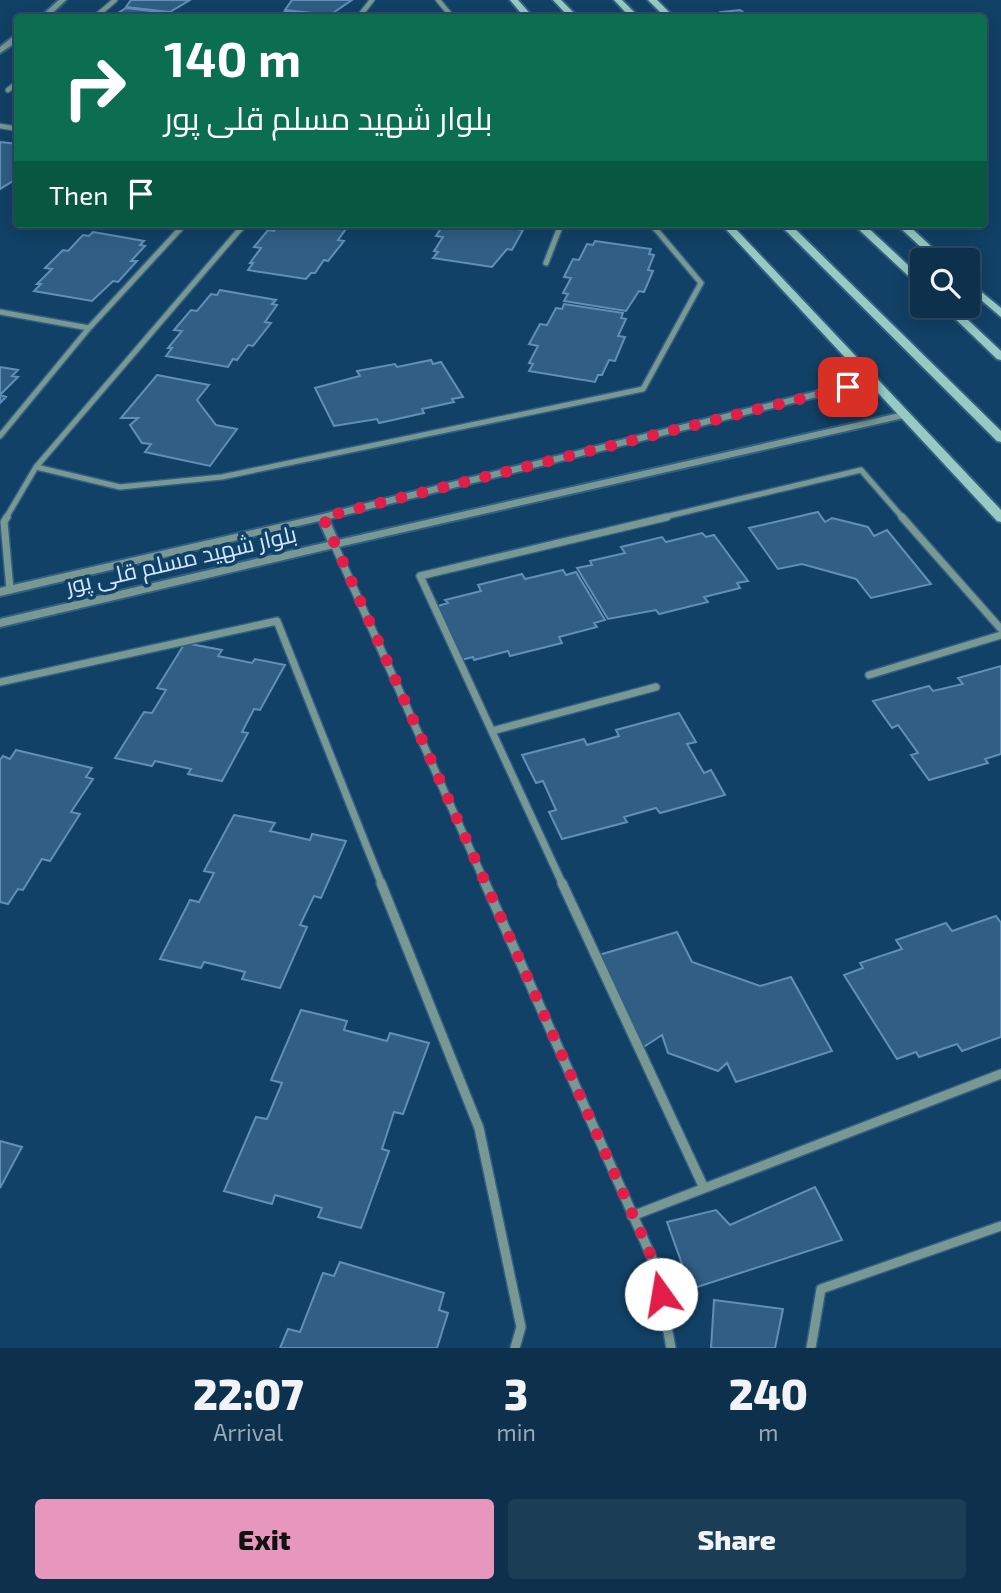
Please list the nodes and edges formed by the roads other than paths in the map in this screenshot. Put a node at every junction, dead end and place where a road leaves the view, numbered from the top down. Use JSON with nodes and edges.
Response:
{"nodes":[{"id":1,"x":63,"y":0,"type":"edge"},
{"id":2,"x":115,"y":0,"type":"edge"},
{"id":3,"x":372,"y":0,"type":"edge"},
{"id":4,"x":438,"y":0,"type":"edge"},
{"id":5,"x":514,"y":0,"type":"edge"},
{"id":6,"x":557,"y":0,"type":"edge"},
{"id":7,"x":618,"y":0,"type":"edge"},
{"id":8,"x":652,"y":0,"type":"edge"},
{"id":9,"x":47,"y":14,"type":"edge"},
{"id":10,"x":99,"y":14,"type":"edge"},
{"id":11,"x":361,"y":14,"type":"edge"},
{"id":12,"x":450,"y":14,"type":"edge"},
{"id":13,"x":526,"y":14,"type":"edge"},
{"id":14,"x":571,"y":14,"type":"edge"},
{"id":15,"x":632,"y":14,"type":"edge"},
{"id":16,"x":667,"y":14,"type":"edge"},
{"id":17,"x":14,"y":40,"type":"edge"},
{"id":18,"x":0,"y":51,"type":"edge"},
{"id":19,"x":181,"y":228,"type":"edge"},
{"id":20,"x":242,"y":228,"type":"edge"},
{"id":21,"x":559,"y":228,"type":"edge"},
{"id":22,"x":654,"y":228,"type":"edge"},
{"id":23,"x":730,"y":228,"type":"edge"},
{"id":24,"x":788,"y":228,"type":"edge"},
{"id":25,"x":862,"y":228,"type":"edge"},
{"id":26,"x":905,"y":228,"type":"edge"},
{"id":27,"x":928,"y":248,"type":"edge"},
{"id":28,"x":546,"y":263,"type":"dead end"},
{"id":29,"x":910,"y":273,"type":"edge"},
{"id":30,"x":980,"y":295,"type":"edge"},
{"id":31,"x":0,"y":312,"type":"edge"},
{"id":32,"x":1001,"y":314,"type":"edge"},
{"id":33,"x":960,"y":318,"type":"edge"},
{"id":34,"x":89,"y":328,"type":"junction"},
{"id":35,"x":1001,"y":357,"type":"edge"},
{"id":36,"x":874,"y":380,"type":"junction"},
{"id":37,"x":904,"y":415,"type":"junction"},
{"id":38,"x":0,"y":436,"type":"edge"},
{"id":39,"x":1001,"y":438,"type":"edge"},
{"id":40,"x":36,"y":467,"type":"junction"},
{"id":41,"x":323,"y":517,"type":"junction"},
{"id":42,"x":1001,"y":518,"type":"edge"},
{"id":43,"x":334,"y":544,"type":"junction"},
{"id":44,"x":5,"y":591,"type":"edge"},
{"id":45,"x":0,"y":623,"type":"edge"},
{"id":46,"x":1001,"y":629,"type":"edge"},
{"id":47,"x":1001,"y":635,"type":"edge"},
{"id":48,"x":869,"y":675,"type":"dead end"},
{"id":49,"x":0,"y":682,"type":"edge"},
{"id":50,"x":656,"y":687,"type":"dead end"},
{"id":51,"x":492,"y":731,"type":"junction"},
{"id":52,"x":1001,"y":1074,"type":"edge"},
{"id":53,"x":704,"y":1188,"type":"junction"},
{"id":54,"x":632,"y":1216,"type":"junction"},
{"id":55,"x":1001,"y":1226,"type":"edge"},
{"id":56,"x":515,"y":1348,"type":"edge"},
{"id":57,"x":671,"y":1348,"type":"edge"},
{"id":58,"x":811,"y":1348,"type":"edge"}],
"edges":[{"from":1,"to":9,"type":"street"},
{"from":2,"to":10,"type":"street"},
{"from":3,"to":11,"type":"street"},
{"from":4,"to":12,"type":"street"},
{"from":5,"to":13,"type":"main road"},
{"from":6,"to":14,"type":"main road"},
{"from":7,"to":15,"type":"main road"},
{"from":8,"to":16,"type":"main road"},
{"from":17,"to":18,"type":"street"},
{"from":19,"to":34,"type":"street"},
{"from":20,"to":40,"type":"street"},
{"from":21,"to":28,"type":"street"},
{"from":22,"to":40,"type":"street"},
{"from":23,"to":36,"type":"main road"},
{"from":24,"to":39,"type":"main road"},
{"from":25,"to":29,"type":"main road"},
{"from":26,"to":27,"type":"main road"},
{"from":30,"to":32,"type":"main road"},
{"from":31,"to":34,"type":"street"},
{"from":33,"to":35,"type":"main road"},
{"from":34,"to":38,"type":"street"},
{"from":36,"to":37,"type":"main road"},
{"from":36,"to":41,"type":"street","name":"بلوار شهید مسلم قلی پور"},
{"from":37,"to":42,"type":"main road"},
{"from":37,"to":43,"type":"street","name":"بلوار شهید مسلم قلی پور"},
{"from":40,"to":44,"type":"street"},
{"from":41,"to":43,"type":"street"},
{"from":41,"to":44,"type":"street","name":"بلوار شهید مسلم قلی پور"},
{"from":43,"to":45,"type":"street","name":"بلوار شهید مسلم قلی پور"},
{"from":43,"to":54,"type":"street"},
{"from":46,"to":51,"type":"street"},
{"from":47,"to":48,"type":"street"},
{"from":49,"to":56,"type":"street"},
{"from":50,"to":51,"type":"street"},
{"from":51,"to":53,"type":"street"},
{"from":52,"to":53,"type":"street"},
{"from":53,"to":54,"type":"street"},
{"from":54,"to":57,"type":"street"},
{"from":55,"to":58,"type":"street"}]}
